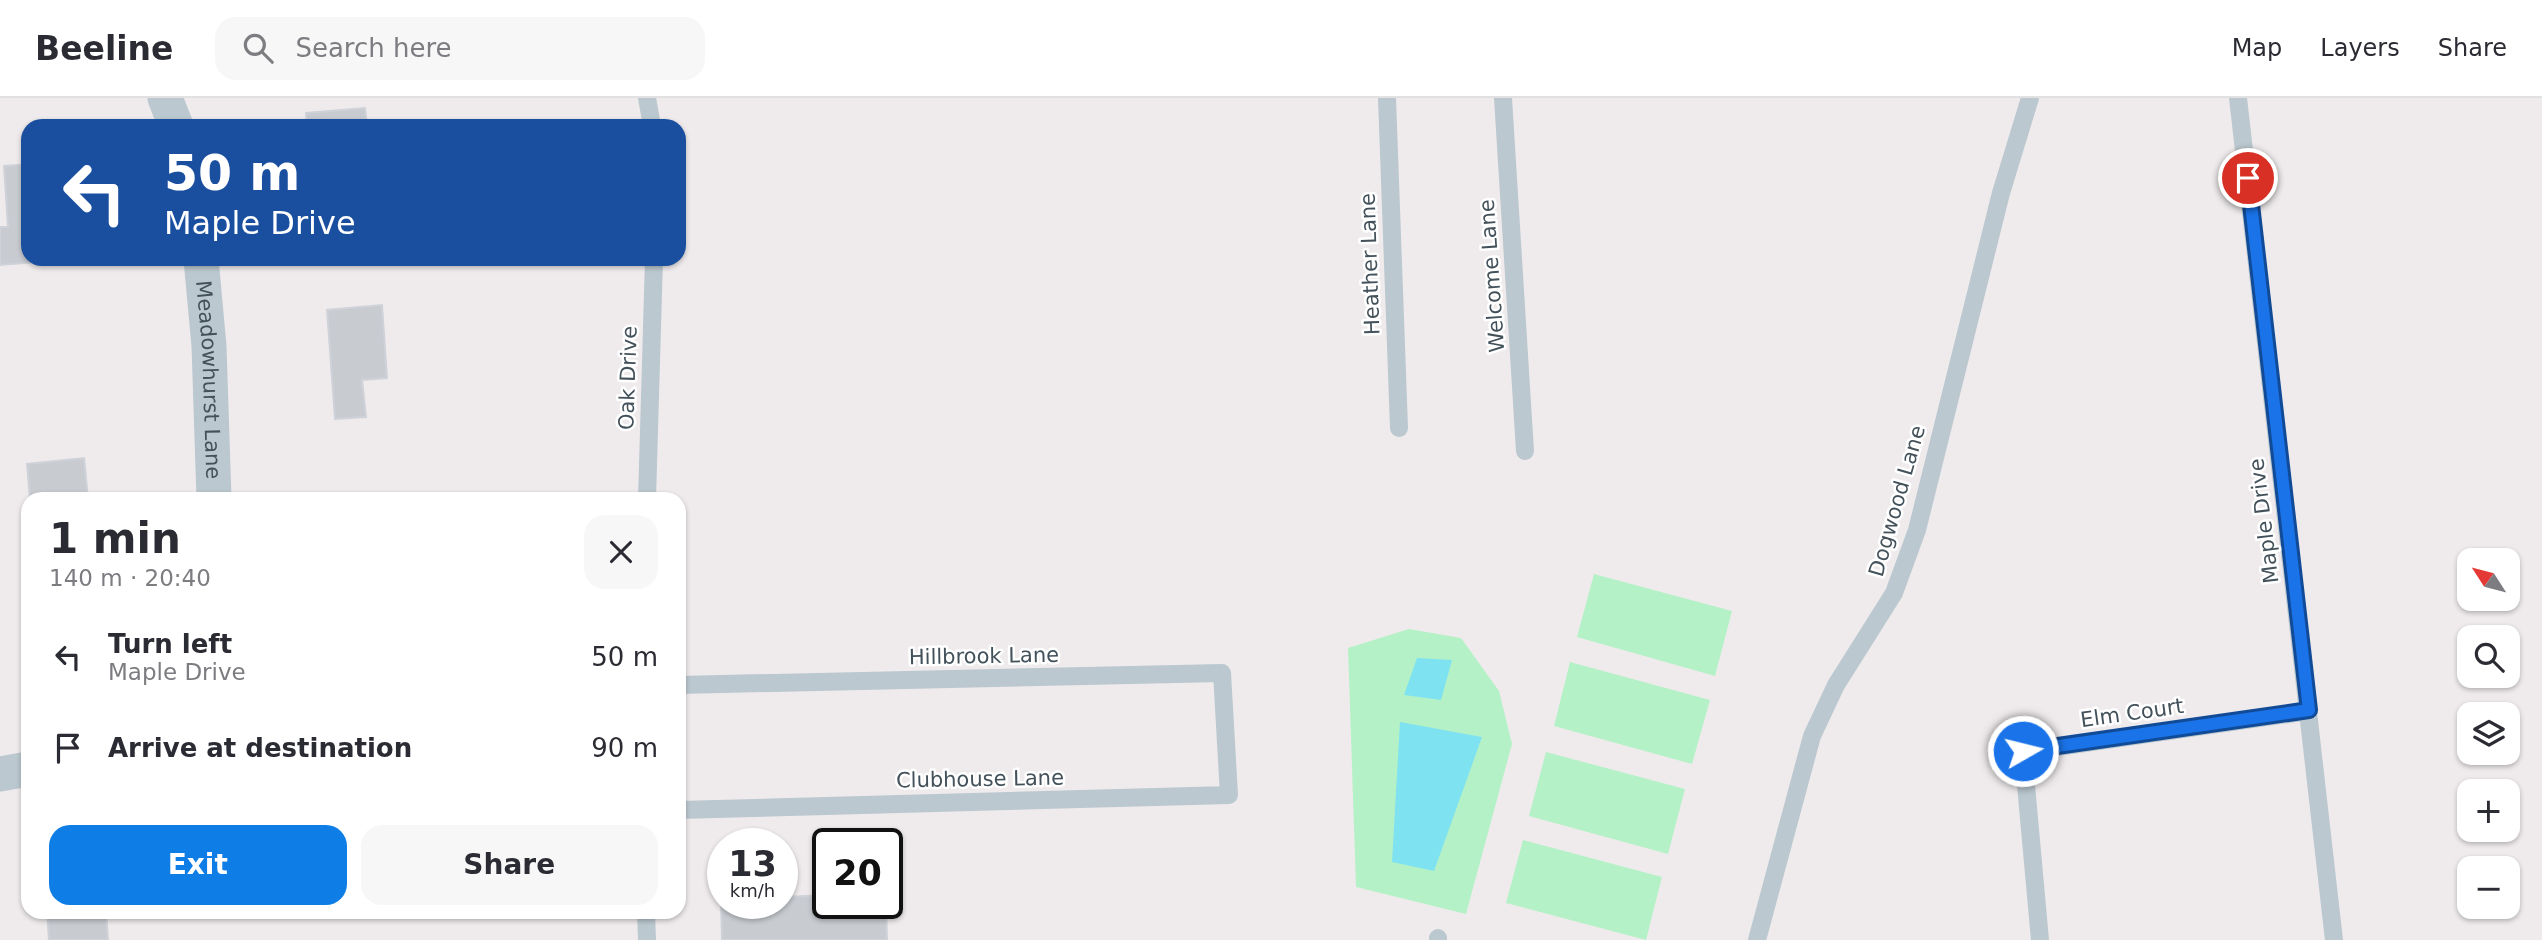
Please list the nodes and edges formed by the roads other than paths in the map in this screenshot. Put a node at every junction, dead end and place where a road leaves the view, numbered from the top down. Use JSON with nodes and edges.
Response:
{"nodes":[{"id":1,"x":165,"y":98,"type":"edge"},
{"id":2,"x":647,"y":98,"type":"edge"},
{"id":3,"x":1387,"y":98,"type":"edge"},
{"id":4,"x":1503,"y":98,"type":"edge"},
{"id":5,"x":2030,"y":98,"type":"edge"},
{"id":6,"x":2238,"y":98,"type":"edge"},
{"id":7,"x":173,"y":119,"type":"edge"},
{"id":8,"x":651,"y":119,"type":"edge"},
{"id":9,"x":202,"y":266,"type":"edge"},
{"id":10,"x":654,"y":266,"type":"edge"},
{"id":11,"x":1399,"y":428,"type":"dead end"},
{"id":12,"x":1525,"y":451,"type":"dead end"},
{"id":13,"x":214,"y":492,"type":"edge"},
{"id":14,"x":647,"y":492,"type":"edge"},
{"id":15,"x":686,"y":685,"type":"edge"},
{"id":16,"x":2309,"y":710,"type":"junction"},
{"id":17,"x":1226,"y":741,"type":"joint"},
{"id":18,"x":21,"y":770,"type":"edge"},
{"id":19,"x":0,"y":774,"type":"edge"},
{"id":20,"x":686,"y":810,"type":"edge"},
{"id":21,"x":646,"y":919,"type":"edge"},
{"id":22,"x":647,"y":940,"type":"edge"},
{"id":23,"x":1757,"y":940,"type":"edge"},
{"id":24,"x":2040,"y":940,"type":"edge"},
{"id":25,"x":2334,"y":940,"type":"edge"}],
"edges":[{"from":1,"to":7,"type":"street"},
{"from":2,"to":8,"type":"lane"},
{"from":3,"to":11,"type":"lane","name":"Heather Lane"},
{"from":4,"to":12,"type":"lane","name":"Welcome Lane"},
{"from":5,"to":23,"type":"lane","name":"Dogwood Lane"},
{"from":6,"to":16,"type":"lane","name":"Maple Drive"},
{"from":9,"to":13,"type":"street","name":"Meadowhurst Lane"},
{"from":10,"to":14,"type":"lane","name":"Oak Drive"},
{"from":15,"to":17,"type":"lane","name":"Hillbrook Lane"},
{"from":16,"to":24,"type":"lane","name":"Elm Court"},
{"from":16,"to":25,"type":"lane","name":"Maple Drive"},
{"from":17,"to":20,"type":"lane","name":"Clubhouse Lane"},
{"from":18,"to":19,"type":"street"},
{"from":21,"to":22,"type":"lane"}]}
